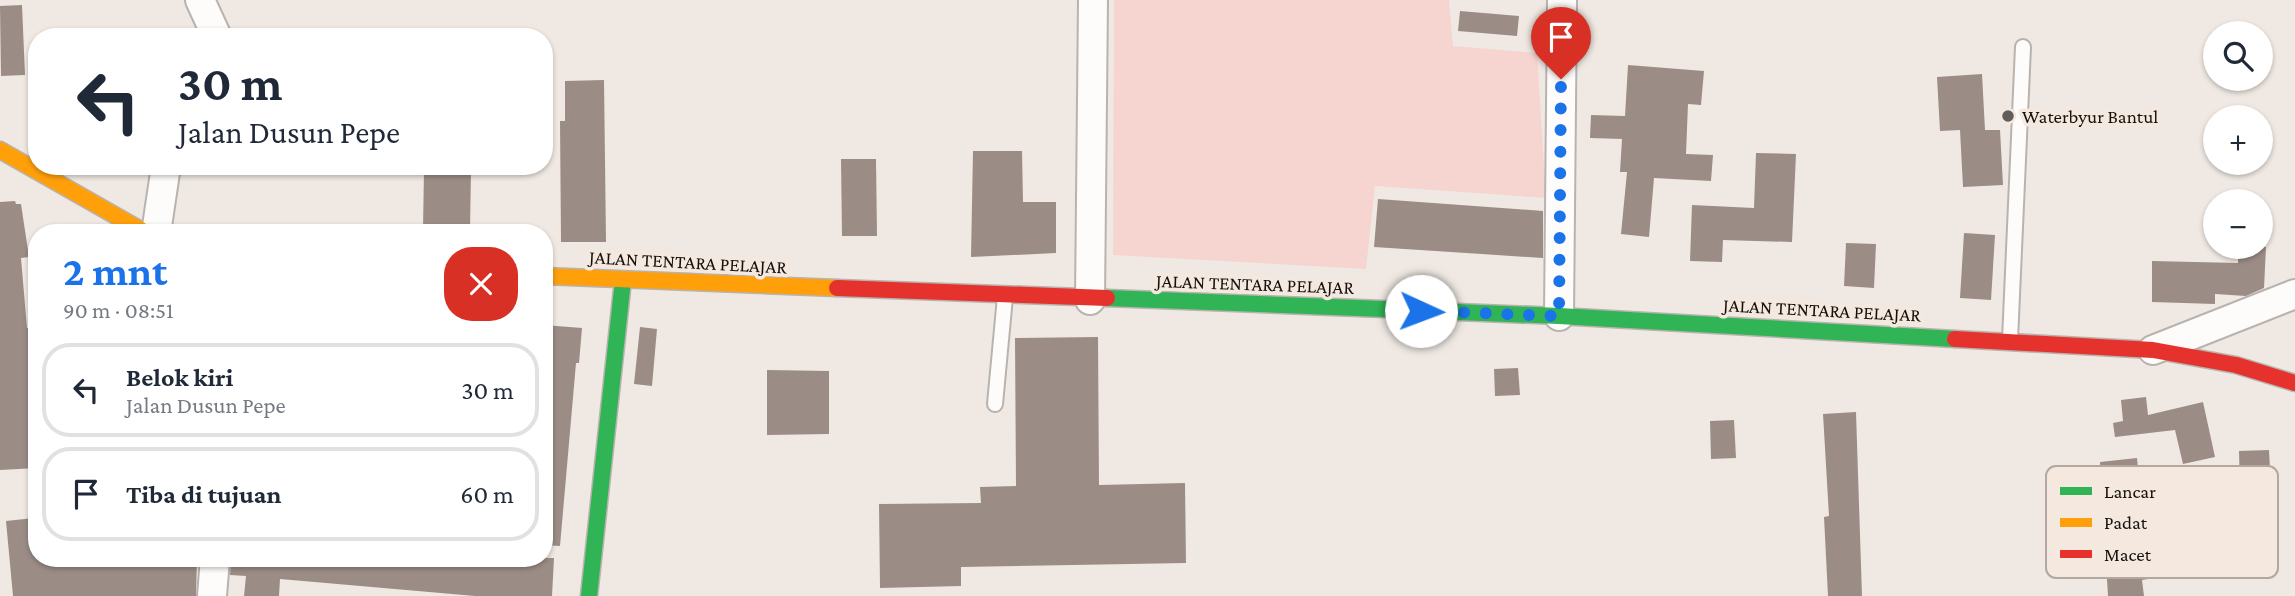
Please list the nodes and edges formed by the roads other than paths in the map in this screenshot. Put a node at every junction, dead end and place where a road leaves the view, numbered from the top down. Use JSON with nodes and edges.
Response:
{"nodes":[{"id":1,"x":200,"y":0,"type":"edge"},
{"id":2,"x":1093,"y":0,"type":"edge"},
{"id":3,"x":1562,"y":0,"type":"edge"},
{"id":4,"x":213,"y":28,"type":"edge"},
{"id":5,"x":2023,"y":47,"type":"dead end"},
{"id":6,"x":0,"y":150,"type":"edge"},
{"id":7,"x":28,"y":166,"type":"edge"},
{"id":8,"x":44,"y":175,"type":"edge"},
{"id":9,"x":165,"y":175,"type":"edge"},
{"id":10,"x":130,"y":224,"type":"edge"},
{"id":11,"x":157,"y":224,"type":"edge"},
{"id":12,"x":553,"y":276,"type":"edge"},
{"id":13,"x":623,"y":280,"type":"junction"},
{"id":14,"x":2295,"y":294,"type":"edge"},
{"id":15,"x":1004,"y":297,"type":"junction"},
{"id":16,"x":1090,"y":300,"type":"junction"},
{"id":17,"x":1559,"y":316,"type":"junction"},
{"id":18,"x":2010,"y":342,"type":"junction"},
{"id":19,"x":2153,"y":349,"type":"junction"},
{"id":20,"x":2295,"y":383,"type":"edge"},
{"id":21,"x":995,"y":404,"type":"dead end"},
{"id":22,"x":214,"y":567,"type":"edge"},
{"id":23,"x":212,"y":596,"type":"edge"},
{"id":24,"x":589,"y":596,"type":"edge"}],
"edges":[{"from":1,"to":4,"type":"street"},
{"from":2,"to":16,"type":"street"},
{"from":3,"to":17,"type":"street"},
{"from":5,"to":18,"type":"lane"},
{"from":6,"to":7,"type":"main road"},
{"from":8,"to":10,"type":"main road"},
{"from":9,"to":11,"type":"street"},
{"from":12,"to":13,"type":"main road","name":"JALAN TENTARA PELAJAR"},
{"from":13,"to":15,"type":"main road","name":"JALAN TENTARA PELAJAR"},
{"from":13,"to":24,"type":"main road"},
{"from":14,"to":19,"type":"street"},
{"from":15,"to":16,"type":"main road","name":"JALAN TENTARA PELAJAR"},
{"from":15,"to":21,"type":"lane"},
{"from":16,"to":17,"type":"main road","name":"JALAN TENTARA PELAJAR"},
{"from":17,"to":18,"type":"main road","name":"JALAN TENTARA PELAJAR"},
{"from":18,"to":19,"type":"main road","name":"JALAN TENTARA PELAJAR"},
{"from":19,"to":20,"type":"main road","name":"JALAN TENTARA PELAJAR"},
{"from":22,"to":23,"type":"street"}]}
